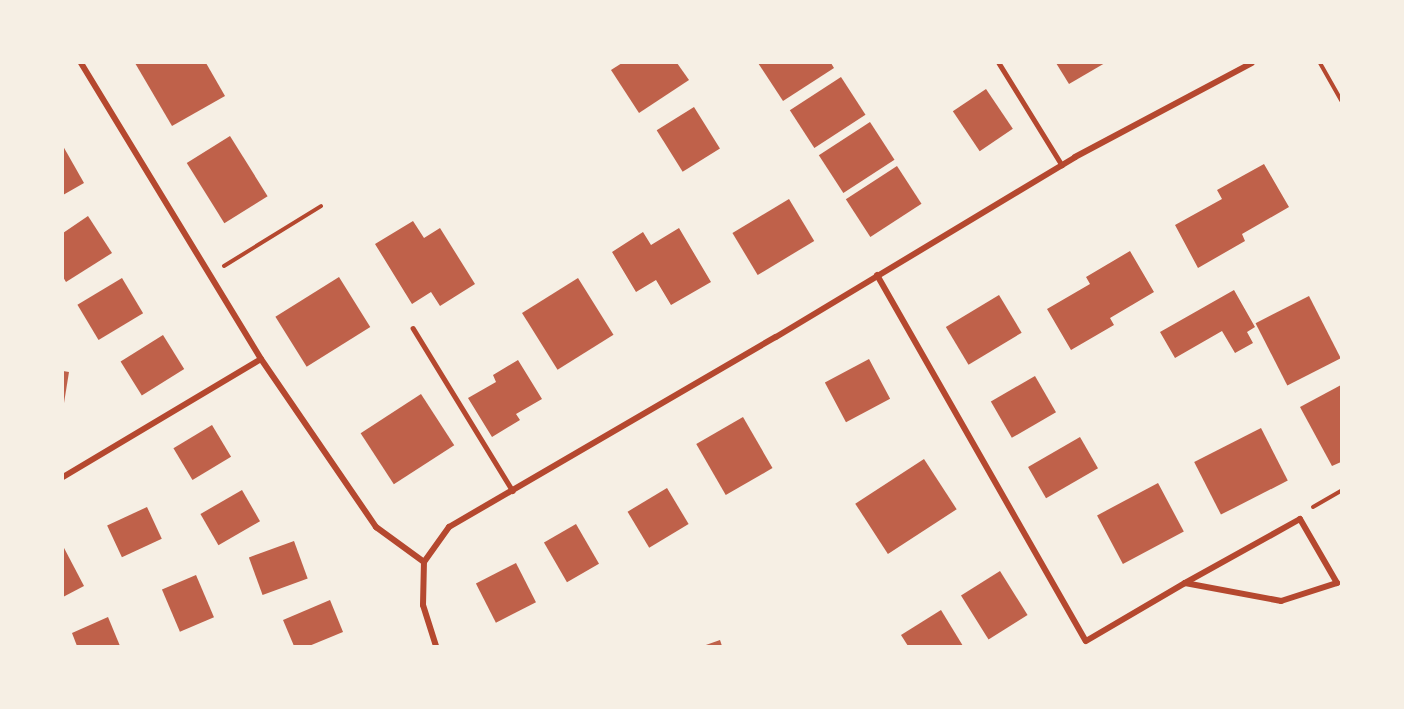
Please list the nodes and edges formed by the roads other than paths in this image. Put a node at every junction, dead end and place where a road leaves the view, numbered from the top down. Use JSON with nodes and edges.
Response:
{"nodes":[{"id":1,"x":81,"y":63,"type":"edge"},
{"id":2,"x":999,"y":63,"type":"edge"},
{"id":3,"x":1252,"y":63,"type":"edge"},
{"id":4,"x":1062,"y":165,"type":"junction"},
{"id":5,"x":877,"y":275,"type":"junction"},
{"id":6,"x":413,"y":328,"type":"dead end"},
{"id":7,"x":261,"y":359,"type":"junction"},
{"id":8,"x":63,"y":477,"type":"edge"},
{"id":9,"x":513,"y":490,"type":"junction"},
{"id":10,"x":424,"y":562,"type":"junction"},
{"id":11,"x":1185,"y":583,"type":"junction"},
{"id":12,"x":1086,"y":644,"type":"edge"},
{"id":13,"x":436,"y":646,"type":"edge"}],
"edges":[{"from":1,"to":7,"type":"street"},
{"from":2,"to":4,"type":"lane"},
{"from":3,"to":4,"type":"street"},
{"from":4,"to":5,"type":"street"},
{"from":5,"to":9,"type":"street"},
{"from":5,"to":12,"type":"street"},
{"from":6,"to":9,"type":"lane"},
{"from":7,"to":8,"type":"street"},
{"from":7,"to":10,"type":"street"},
{"from":9,"to":10,"type":"street"},
{"from":10,"to":13,"type":"street"},
{"from":11,"to":11,"type":"street"},
{"from":11,"to":12,"type":"street"}]}
